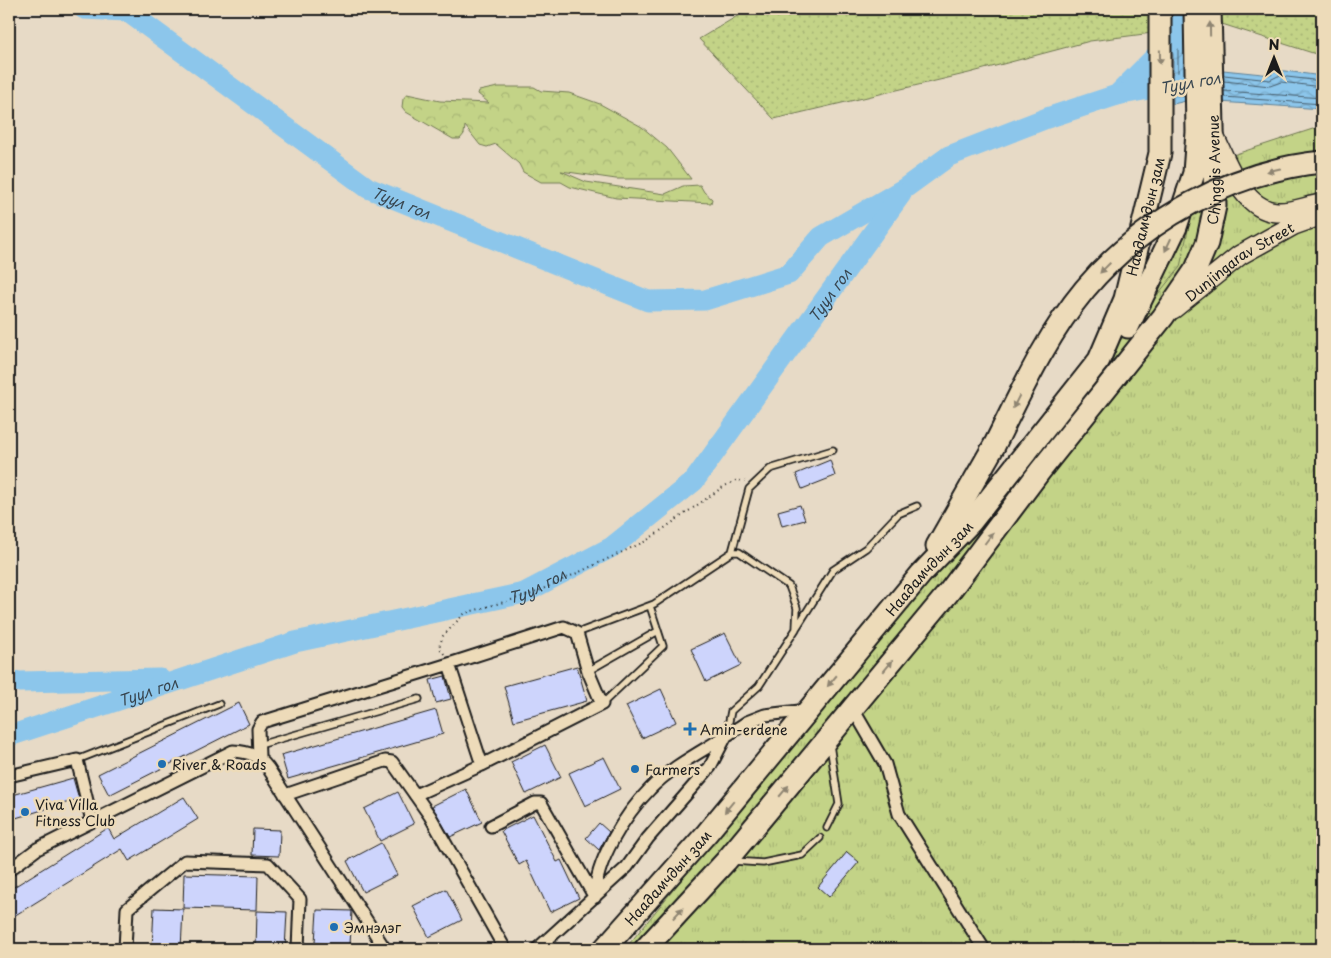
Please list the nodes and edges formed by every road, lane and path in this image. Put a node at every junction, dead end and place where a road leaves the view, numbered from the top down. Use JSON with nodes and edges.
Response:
{"nodes":[{"id":1,"x":1160,"y":9,"type":"edge"},
{"id":2,"x":1194,"y":9,"type":"edge"},
{"id":3,"x":1210,"y":9,"type":"edge"},
{"id":4,"x":1204,"y":131,"type":"junction"},
{"id":5,"x":1322,"y":162,"type":"edge"},
{"id":6,"x":1322,"y":204,"type":"edge"},
{"id":7,"x":1322,"y":215,"type":"edge"},
{"id":8,"x":1162,"y":317,"type":"junction"},
{"id":9,"x":833,"y":450,"type":"dead end"},
{"id":10,"x":1023,"y":458,"type":"junction"},
{"id":11,"x":757,"y":482,"type":"junction"},
{"id":12,"x":917,"y":506,"type":"dead end"},
{"id":13,"x":732,"y":552,"type":"junction"},
{"id":14,"x":921,"y":574,"type":"junction"},
{"id":15,"x":650,"y":606,"type":"junction"},
{"id":16,"x":796,"y":629,"type":"junction"},
{"id":17,"x":658,"y":631,"type":"junction"},
{"id":18,"x":577,"y":633,"type":"junction"},
{"id":19,"x":449,"y":664,"type":"junction"},
{"id":20,"x":588,"y":671,"type":"junction"},
{"id":21,"x":419,"y":699,"type":"dead end"},
{"id":22,"x":219,"y":704,"type":"dead end"},
{"id":23,"x":602,"y":704,"type":"junction"},
{"id":24,"x":853,"y":709,"type":"junction"},
{"id":25,"x":808,"y":710,"type":"junction"},
{"id":26,"x":726,"y":736,"type":"junction"},
{"id":27,"x":829,"y":738,"type":"junction"},
{"id":28,"x":259,"y":745,"type":"junction"},
{"id":29,"x":259,"y":757,"type":"junction"},
{"id":30,"x":77,"y":760,"type":"junction"},
{"id":31,"x":482,"y":765,"type":"junction"},
{"id":32,"x":9,"y":776,"type":"edge"},
{"id":33,"x":285,"y":795,"type":"junction"},
{"id":34,"x":415,"y":795,"type":"junction"},
{"id":35,"x":92,"y":821,"type":"junction"},
{"id":36,"x":491,"y":826,"type":"dead end"},
{"id":37,"x":827,"y":828,"type":"dead end"},
{"id":38,"x":820,"y":838,"type":"dead end"},
{"id":39,"x":726,"y":861,"type":"junction"},
{"id":40,"x":9,"y":870,"type":"edge"},
{"id":41,"x":595,"y":897,"type":"junction"},
{"id":42,"x":125,"y":949,"type":"edge"},
{"id":43,"x":298,"y":949,"type":"edge"},
{"id":44,"x":385,"y":949,"type":"edge"},
{"id":45,"x":505,"y":949,"type":"edge"},
{"id":46,"x":537,"y":949,"type":"edge"},
{"id":47,"x":604,"y":949,"type":"edge"},
{"id":48,"x":644,"y":949,"type":"edge"},
{"id":49,"x":984,"y":949,"type":"edge"}],
"edges":[{"from":1,"to":10,"type":"highway","name":"Наадамчдын зам","one_way":true},
{"from":2,"to":4,"type":"highway"},
{"from":4,"to":3,"type":"highway","name":"Chinggis Avenue","one_way":true},
{"from":4,"to":6,"type":"main road","name":"Dunjingarav Street"},
{"from":4,"to":8,"type":"highway","name":"Chinggis Avenue"},
{"from":4,"to":10,"type":"highway","one_way":true},
{"from":5,"to":14,"type":"highway","one_way":true,"bridge":true},
{"from":7,"to":8,"type":"main road","name":"Dunjingarav Street"},
{"from":24,"to":8,"type":"highway","name":"Наадамчдын зам","one_way":true},
{"from":9,"to":11,"type":"lane"},
{"from":10,"to":14,"type":"highway","name":"Наадамчдын зам"},
{"from":11,"to":13,"type":"lane"},
{"from":11,"to":19,"type":"path"},
{"from":12,"to":16,"type":"lane"},
{"from":13,"to":15,"type":"lane"},
{"from":13,"to":16,"type":"lane"},
{"from":14,"to":25,"type":"highway","name":"Наадамчдын зам","one_way":true},
{"from":15,"to":17,"type":"lane"},
{"from":15,"to":18,"type":"lane"},
{"from":16,"to":26,"type":"lane"},
{"from":17,"to":20,"type":"lane"},
{"from":17,"to":23,"type":"lane"},
{"from":18,"to":19,"type":"street"},
{"from":18,"to":20,"type":"street"},
{"from":19,"to":28,"type":"street"},
{"from":19,"to":31,"type":"street"},
{"from":20,"to":23,"type":"street"},
{"from":21,"to":28,"type":"lane"},
{"from":22,"to":30,"type":"lane"},
{"from":23,"to":31,"type":"street"},
{"from":24,"to":27,"type":"highway","name":"Наадамчдын зам"},
{"from":24,"to":49,"type":"street"},
{"from":25,"to":26,"type":"street"},
{"from":25,"to":47,"type":"highway","name":"Наадамчдын зам","one_way":true},
{"from":26,"to":41,"type":"street"},
{"from":26,"to":41,"type":"street"},
{"from":27,"to":37,"type":"lane"},
{"from":39,"to":27,"type":"highway","name":"Наадамчдын зам","one_way":true},
{"from":28,"to":29,"type":"street"},
{"from":29,"to":33,"type":"street"},
{"from":29,"to":35,"type":"street"},
{"from":30,"to":32,"type":"street"},
{"from":30,"to":35,"type":"street"},
{"from":31,"to":34,"type":"street"},
{"from":33,"to":34,"type":"street"},
{"from":33,"to":44,"type":"street"},
{"from":34,"to":45,"type":"street"},
{"from":35,"to":40,"type":"street"},
{"from":36,"to":41,"type":"street"},
{"from":38,"to":39,"type":"lane"},
{"from":48,"to":39,"type":"highway","name":"Наадамчдын зам","one_way":true},
{"from":41,"to":46,"type":"street"},
{"from":42,"to":43,"type":"street"}]}
